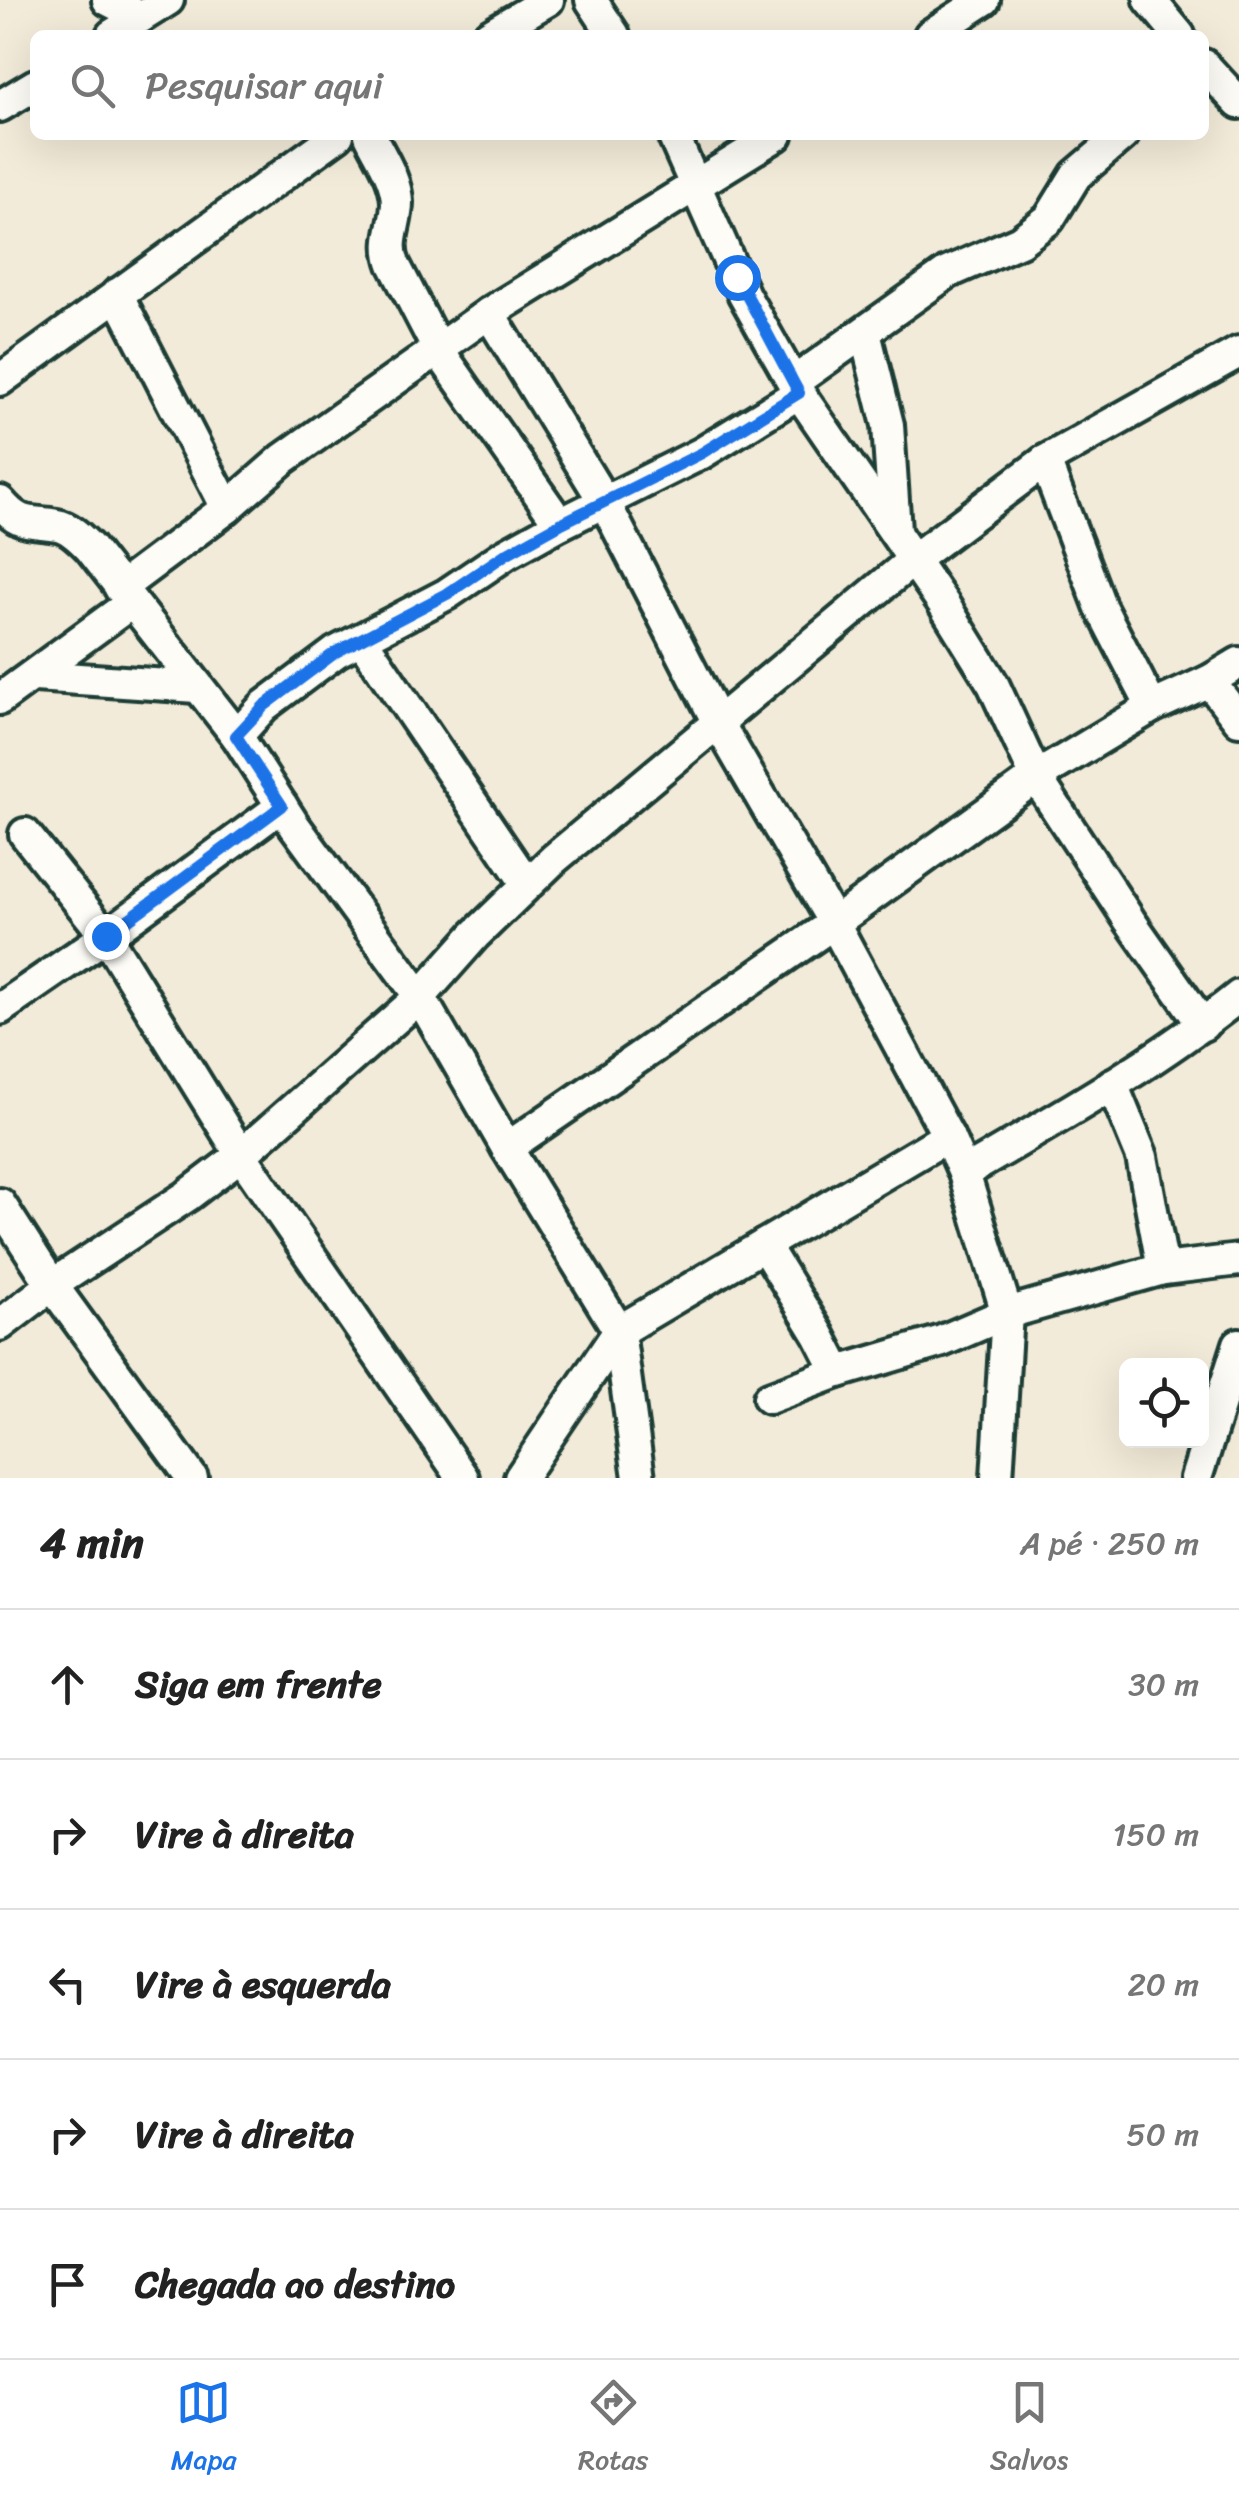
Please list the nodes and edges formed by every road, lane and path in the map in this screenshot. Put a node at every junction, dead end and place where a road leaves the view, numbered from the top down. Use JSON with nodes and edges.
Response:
{"nodes":[{"id":1,"x":108,"y":0,"type":"edge"},
{"id":2,"x":168,"y":0,"type":"edge"},
{"id":3,"x":548,"y":0,"type":"edge"},
{"id":4,"x":591,"y":0,"type":"edge"},
{"id":5,"x":984,"y":0,"type":"edge"},
{"id":6,"x":1150,"y":0,"type":"edge"},
{"id":7,"x":140,"y":17,"type":"junction"},
{"id":8,"x":120,"y":30,"type":"edge"},
{"id":9,"x":497,"y":30,"type":"edge"},
{"id":10,"x":611,"y":30,"type":"edge"},
{"id":11,"x":938,"y":30,"type":"edge"},
{"id":12,"x":1175,"y":30,"type":"edge"},
{"id":13,"x":1209,"y":72,"type":"edge"},
{"id":14,"x":30,"y":89,"type":"edge"},
{"id":15,"x":1239,"y":103,"type":"edge"},
{"id":16,"x":0,"y":106,"type":"edge"},
{"id":17,"x":331,"y":140,"type":"edge"},
{"id":18,"x":372,"y":140,"type":"edge"},
{"id":19,"x":675,"y":140,"type":"edge"},
{"id":20,"x":769,"y":140,"type":"edge"},
{"id":21,"x":1117,"y":140,"type":"edge"},
{"id":22,"x":697,"y":187,"type":"junction"},
{"id":23,"x":117,"y":294,"type":"junction"},
{"id":24,"x":489,"y":313,"type":"junction"},
{"id":25,"x":865,"y":332,"type":"junction"},
{"id":26,"x":439,"y":350,"type":"junction"},
{"id":27,"x":1239,"y":352,"type":"edge"},
{"id":28,"x":0,"y":380,"type":"edge"},
{"id":29,"x":796,"y":388,"type":"junction"},
{"id":30,"x":1046,"y":461,"type":"junction"},
{"id":31,"x":0,"y":502,"type":"edge"},
{"id":32,"x":604,"y":503,"type":"junction"},
{"id":33,"x":227,"y":508,"type":"junction"},
{"id":34,"x":560,"y":524,"type":"junction"},
{"id":35,"x":895,"y":534,"type":"junction"},
{"id":36,"x":913,"y":560,"type":"junction"},
{"id":37,"x":126,"y":595,"type":"junction"},
{"id":38,"x":362,"y":640,"type":"junction"},
{"id":39,"x":1239,"y":662,"type":"edge"},
{"id":40,"x":35,"y":676,"type":"junction"},
{"id":41,"x":1209,"y":681,"type":"junction"},
{"id":42,"x":197,"y":686,"type":"junction"},
{"id":43,"x":0,"y":699,"type":"edge"},
{"id":44,"x":1152,"y":708,"type":"junction"},
{"id":45,"x":717,"y":720,"type":"junction"},
{"id":46,"x":1239,"y":720,"type":"edge"},
{"id":47,"x":236,"y":736,"type":"junction"},
{"id":48,"x":1036,"y":777,"type":"junction"},
{"id":49,"x":282,"y":806,"type":"junction"},
{"id":50,"x":24,"y":834,"type":"dead end"},
{"id":51,"x":527,"y":884,"type":"junction"},
{"id":52,"x":834,"y":923,"type":"junction"},
{"id":53,"x":106,"y":936,"type":"junction"},
{"id":54,"x":1239,"y":996,"type":"edge"},
{"id":55,"x":420,"y":997,"type":"junction"},
{"id":56,"x":0,"y":1008,"type":"edge"},
{"id":57,"x":1203,"y":1025,"type":"junction"},
{"id":58,"x":1112,"y":1084,"type":"junction"},
{"id":59,"x":948,"y":1136,"type":"junction"},
{"id":60,"x":506,"y":1148,"type":"junction"},
{"id":61,"x":241,"y":1155,"type":"junction"},
{"id":62,"x":964,"y":1173,"type":"junction"},
{"id":63,"x":0,"y":1204,"type":"edge"},
{"id":64,"x":764,"y":1245,"type":"junction"},
{"id":65,"x":1239,"y":1260,"type":"edge"},
{"id":66,"x":1163,"y":1268,"type":"junction"},
{"id":67,"x":52,"y":1285,"type":"junction"},
{"id":68,"x":1006,"y":1314,"type":"junction"},
{"id":69,"x":0,"y":1326,"type":"edge"},
{"id":70,"x":620,"y":1330,"type":"junction"},
{"id":71,"x":1239,"y":1344,"type":"edge"},
{"id":72,"x":838,"y":1372,"type":"junction"},
{"id":73,"x":768,"y":1398,"type":"dead end"},
{"id":74,"x":192,"y":1478,"type":"edge"},
{"id":75,"x":463,"y":1478,"type":"edge"},
{"id":76,"x":520,"y":1478,"type":"edge"},
{"id":77,"x":639,"y":1478,"type":"edge"},
{"id":78,"x":996,"y":1478,"type":"edge"},
{"id":79,"x":1196,"y":1478,"type":"edge"}],
"edges":[{"from":1,"to":7,"type":"street"},
{"from":2,"to":7,"type":"street"},
{"from":3,"to":9,"type":"street"},
{"from":4,"to":10,"type":"street"},
{"from":5,"to":11,"type":"street"},
{"from":6,"to":12,"type":"street"},
{"from":7,"to":8,"type":"street"},
{"from":13,"to":15,"type":"street"},
{"from":14,"to":16,"type":"street"},
{"from":17,"to":23,"type":"street"},
{"from":18,"to":26,"type":"street"},
{"from":19,"to":22,"type":"street"},
{"from":20,"to":22,"type":"street"},
{"from":21,"to":25,"type":"street"},
{"from":22,"to":24,"type":"street"},
{"from":22,"to":29,"type":"street"},
{"from":23,"to":28,"type":"street"},
{"from":23,"to":33,"type":"street"},
{"from":24,"to":26,"type":"street"},
{"from":24,"to":32,"type":"street"},
{"from":25,"to":29,"type":"street"},
{"from":25,"to":35,"type":"street"},
{"from":26,"to":33,"type":"street"},
{"from":26,"to":34,"type":"street"},
{"from":27,"to":30,"type":"street"},
{"from":29,"to":32,"type":"street"},
{"from":29,"to":35,"type":"street"},
{"from":30,"to":36,"type":"street"},
{"from":30,"to":44,"type":"street"},
{"from":31,"to":37,"type":"street"},
{"from":32,"to":34,"type":"street"},
{"from":32,"to":45,"type":"street"},
{"from":33,"to":37,"type":"street"},
{"from":34,"to":38,"type":"street"},
{"from":35,"to":36,"type":"street"},
{"from":36,"to":45,"type":"street"},
{"from":36,"to":48,"type":"street"},
{"from":37,"to":40,"type":"street"},
{"from":37,"to":42,"type":"street"},
{"from":38,"to":47,"type":"street"},
{"from":38,"to":51,"type":"street"},
{"from":39,"to":41,"type":"street"},
{"from":40,"to":42,"type":"street"},
{"from":40,"to":43,"type":"street"},
{"from":41,"to":44,"type":"street"},
{"from":41,"to":46,"type":"street"},
{"from":42,"to":47,"type":"street"},
{"from":44,"to":48,"type":"street"},
{"from":45,"to":51,"type":"street"},
{"from":45,"to":52,"type":"street"},
{"from":47,"to":49,"type":"street"},
{"from":48,"to":52,"type":"street"},
{"from":48,"to":57,"type":"street"},
{"from":49,"to":53,"type":"street"},
{"from":49,"to":55,"type":"street"},
{"from":50,"to":53,"type":"street"},
{"from":51,"to":55,"type":"street"},
{"from":52,"to":59,"type":"street"},
{"from":52,"to":60,"type":"street"},
{"from":53,"to":56,"type":"street"},
{"from":53,"to":61,"type":"street"},
{"from":54,"to":57,"type":"street"},
{"from":55,"to":60,"type":"street"},
{"from":55,"to":61,"type":"street"},
{"from":57,"to":58,"type":"street"},
{"from":58,"to":62,"type":"street"},
{"from":58,"to":66,"type":"street"},
{"from":59,"to":62,"type":"street"},
{"from":59,"to":64,"type":"street"},
{"from":60,"to":70,"type":"street"},
{"from":61,"to":67,"type":"street"},
{"from":61,"to":75,"type":"street"},
{"from":62,"to":68,"type":"street"},
{"from":63,"to":67,"type":"street"},
{"from":64,"to":70,"type":"street"},
{"from":64,"to":72,"type":"street"},
{"from":65,"to":66,"type":"street"},
{"from":66,"to":68,"type":"street"},
{"from":67,"to":69,"type":"street"},
{"from":67,"to":74,"type":"street"},
{"from":68,"to":72,"type":"street"},
{"from":68,"to":78,"type":"street"},
{"from":70,"to":76,"type":"street"},
{"from":70,"to":77,"type":"street"},
{"from":71,"to":79,"type":"street"},
{"from":72,"to":73,"type":"street"}]}
